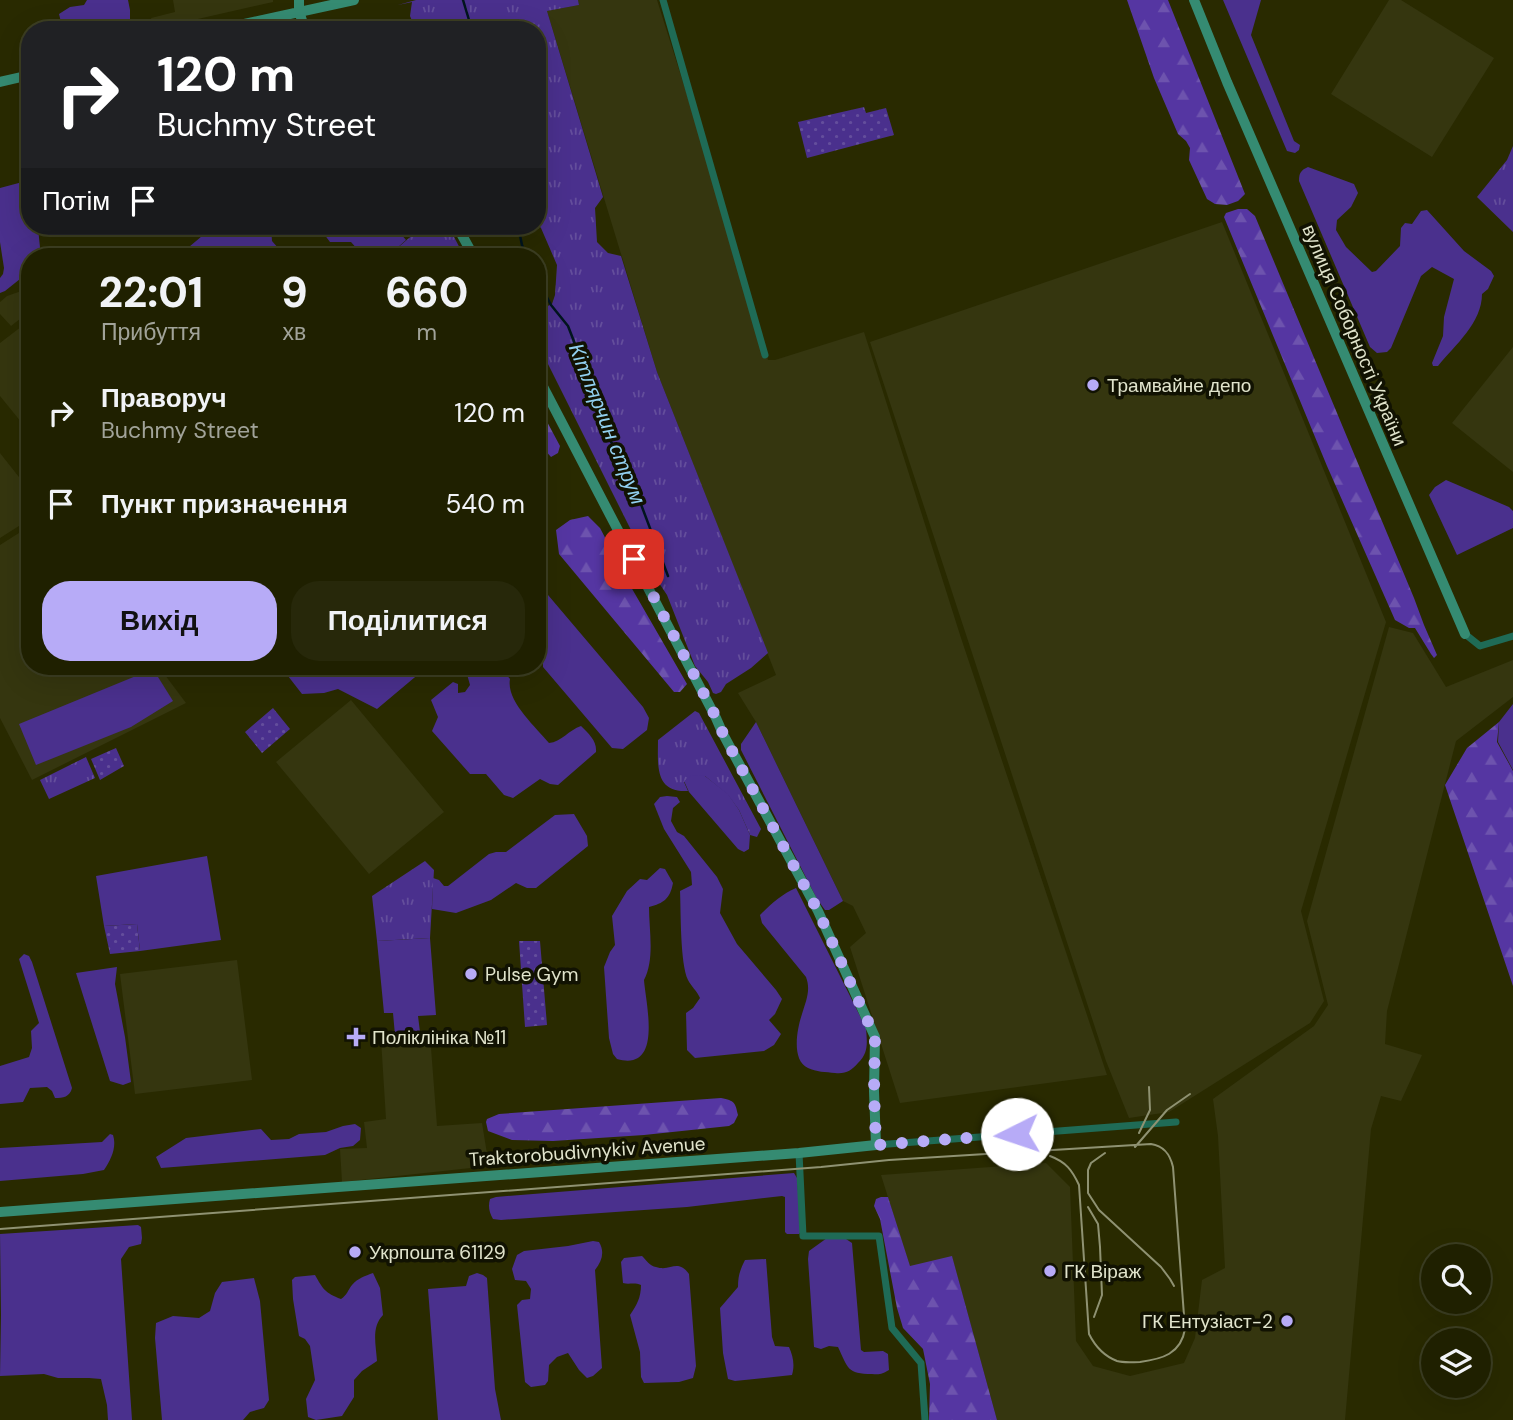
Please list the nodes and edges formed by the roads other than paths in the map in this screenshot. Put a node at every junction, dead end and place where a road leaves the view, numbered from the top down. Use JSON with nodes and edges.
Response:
{"nodes":[{"id":1,"x":299,"y":0,"type":"edge"},
{"id":2,"x":354,"y":0,"type":"edge"},
{"id":3,"x":663,"y":0,"type":"edge"},
{"id":4,"x":1194,"y":0,"type":"edge"},
{"id":5,"x":299,"y":11,"type":"junction"},
{"id":6,"x":256,"y":21,"type":"edge"},
{"id":7,"x":302,"y":21,"type":"edge"},
{"id":8,"x":21,"y":77,"type":"edge"},
{"id":9,"x":0,"y":82,"type":"edge"},
{"id":10,"x":765,"y":355,"type":"dead end"},
{"id":11,"x":546,"y":392,"type":"edge"},
{"id":12,"x":1465,"y":634,"type":"joint"},
{"id":13,"x":1513,"y":636,"type":"edge"},
{"id":14,"x":1176,"y":1122,"type":"dead end"},
{"id":15,"x":876,"y":1145,"type":"junction"},
{"id":16,"x":799,"y":1153,"type":"junction"},
{"id":17,"x":0,"y":1212,"type":"edge"},
{"id":18,"x":925,"y":1420,"type":"edge"}],
"edges":[{"from":1,"to":5,"type":"street"},
{"from":2,"to":5,"type":"street"},
{"from":3,"to":10,"type":"street"},
{"from":4,"to":12,"type":"street","name":"вулиця Соборності України"},
{"from":5,"to":6,"type":"street"},
{"from":5,"to":7,"type":"street"},
{"from":8,"to":9,"type":"street"},
{"from":11,"to":15,"type":"street"},
{"from":12,"to":13,"type":"street","name":"вулиця Соборності України"},
{"from":14,"to":15,"type":"street","name":"Traktorobudivnykiv Avenue"},
{"from":15,"to":16,"type":"street","name":"Traktorobudivnykiv Avenue"},
{"from":16,"to":17,"type":"street","name":"Traktorobudivnykiv Avenue"},
{"from":16,"to":18,"type":"street"}]}
